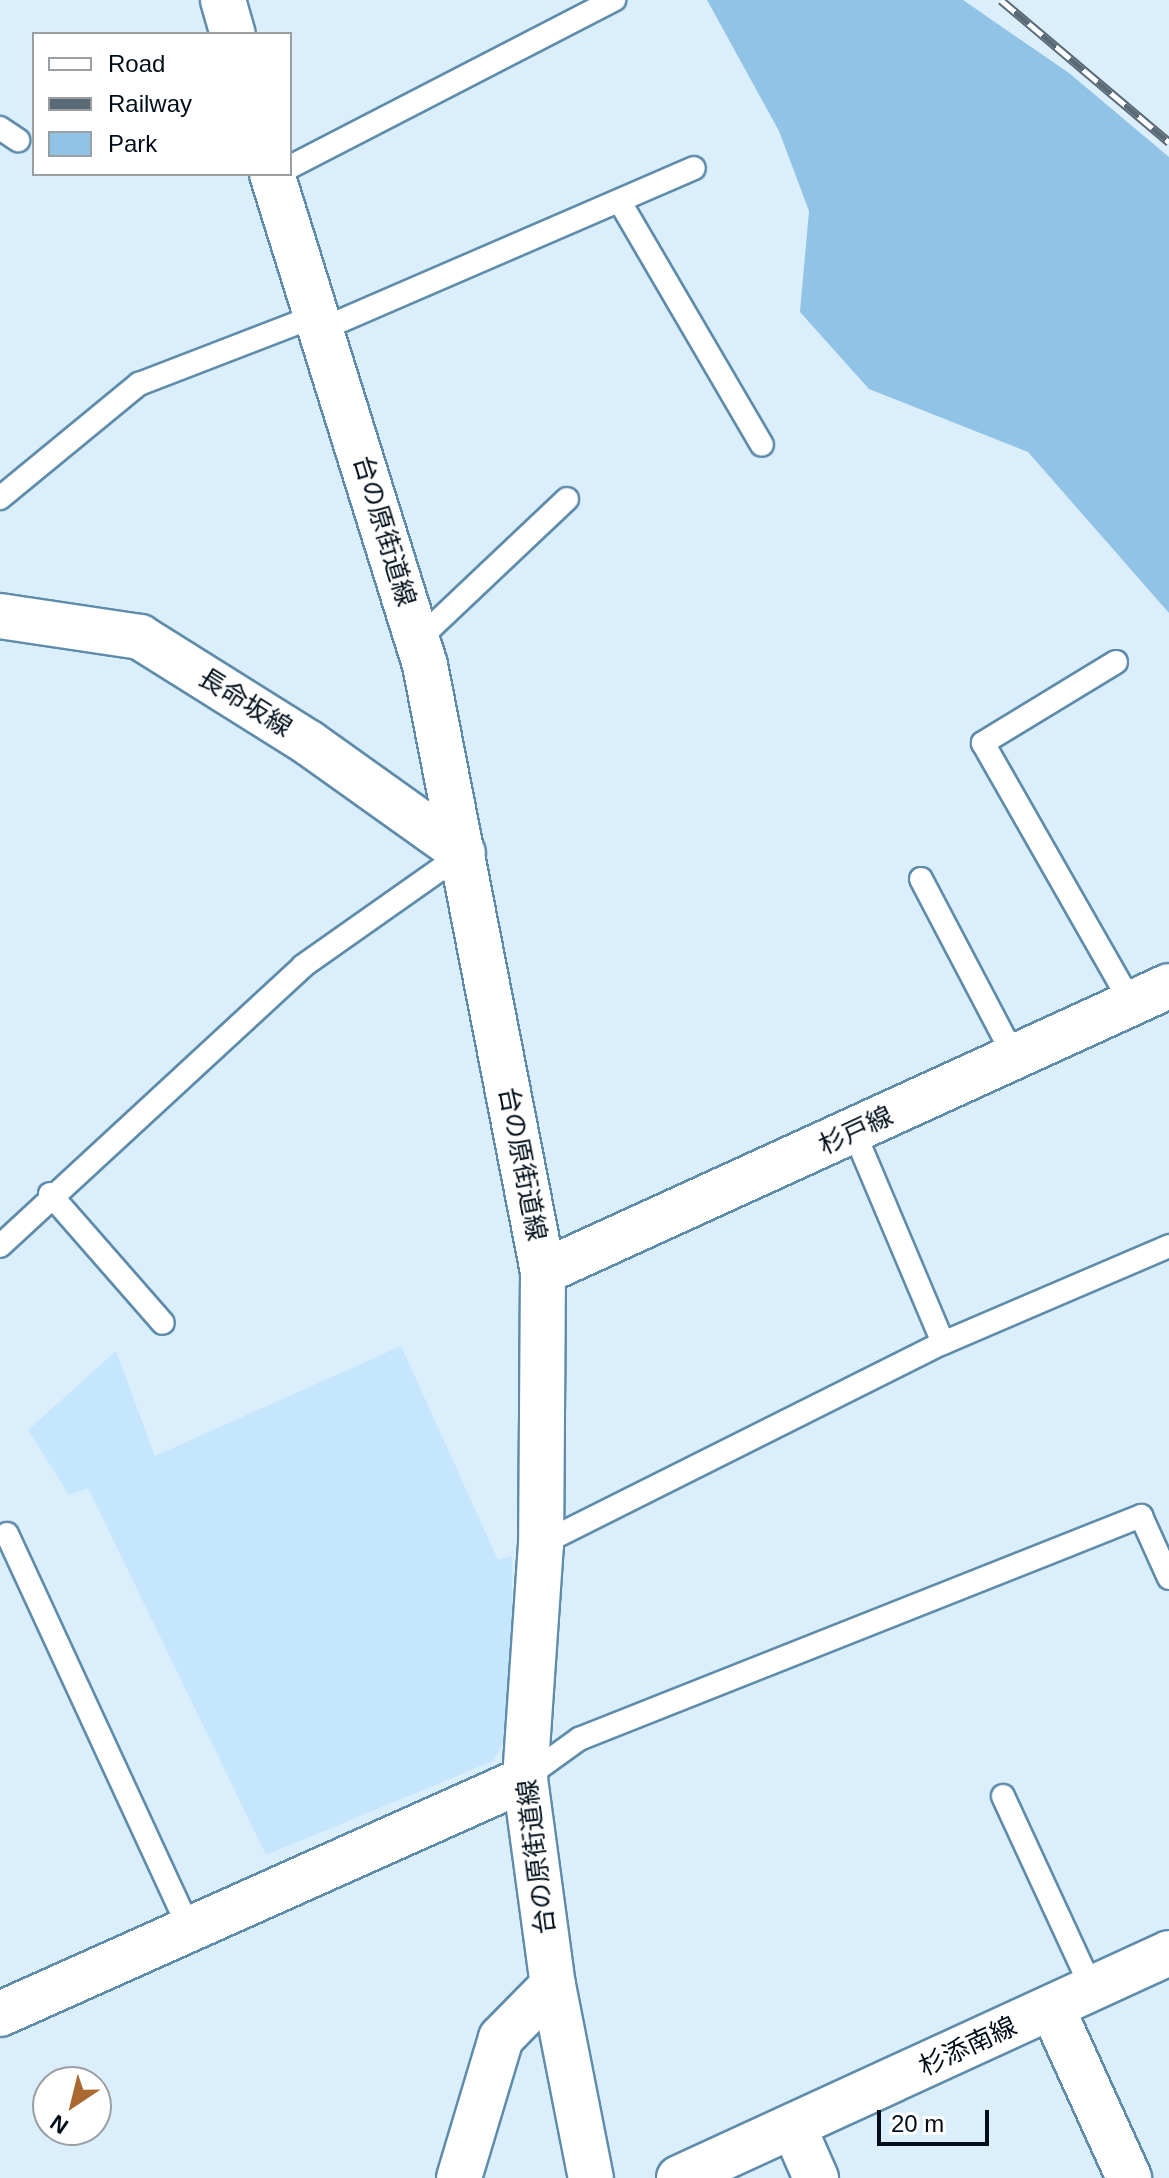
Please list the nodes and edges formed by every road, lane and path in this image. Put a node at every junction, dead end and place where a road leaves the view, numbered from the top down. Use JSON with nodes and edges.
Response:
{"nodes":[{"id":1,"x":223,"y":0,"type":"edge"},
{"id":2,"x":614,"y":0,"type":"edge"},
{"id":3,"x":232,"y":32,"type":"edge"},
{"id":4,"x":292,"y":166,"type":"edge"},
{"id":5,"x":694,"y":168,"type":"dead end"},
{"id":6,"x":279,"y":176,"type":"edge"},
{"id":7,"x":620,"y":202,"type":"junction"},
{"id":8,"x":320,"y":322,"type":"junction"},
{"id":9,"x":762,"y":445,"type":"dead end"},
{"id":10,"x":0,"y":498,"type":"edge"},
{"id":11,"x":567,"y":499,"type":"dead end"},
{"id":12,"x":0,"y":616,"type":"edge"},
{"id":13,"x":418,"y":640,"type":"junction"},
{"id":14,"x":1116,"y":662,"type":"dead end"},
{"id":15,"x":463,"y":853,"type":"junction"},
{"id":16,"x":921,"y":879,"type":"dead end"},
{"id":17,"x":1150,"y":995,"type":"edge"},
{"id":18,"x":1015,"y":1058,"type":"junction"},
{"id":19,"x":854,"y":1132,"type":"junction"},
{"id":20,"x":50,"y":1194,"type":"junction"},
{"id":21,"x":0,"y":1246,"type":"edge"},
{"id":22,"x":1169,"y":1246,"type":"edge"},
{"id":23,"x":543,"y":1272,"type":"junction"},
{"id":24,"x":163,"y":1323,"type":"dead end"},
{"id":25,"x":943,"y":1343,"type":"junction"},
{"id":26,"x":7,"y":1534,"type":"dead end"},
{"id":27,"x":541,"y":1544,"type":"junction"},
{"id":28,"x":1169,"y":1578,"type":"edge"},
{"id":29,"x":525,"y":1779,"type":"junction"},
{"id":30,"x":1003,"y":1796,"type":"dead end"},
{"id":31,"x":189,"y":1927,"type":"junction"},
{"id":32,"x":1169,"y":1953,"type":"edge"},
{"id":33,"x":553,"y":1985,"type":"junction"},
{"id":34,"x":1092,"y":1989,"type":"junction"},
{"id":35,"x":1052,"y":2008,"type":"junction"},
{"id":36,"x":0,"y":2014,"type":"edge"},
{"id":37,"x":794,"y":2128,"type":"junction"},
{"id":38,"x":459,"y":2178,"type":"edge"},
{"id":39,"x":591,"y":2178,"type":"edge"},
{"id":40,"x":679,"y":2178,"type":"edge"},
{"id":41,"x":816,"y":2178,"type":"edge"},
{"id":42,"x":1129,"y":2178,"type":"edge"}],
"edges":[{"from":1,"to":3,"type":"street"},
{"from":2,"to":4,"type":"lane"},
{"from":5,"to":7,"type":"lane"},
{"from":6,"to":8,"type":"street","name":"台の原街道線"},
{"from":7,"to":8,"type":"lane"},
{"from":7,"to":9,"type":"lane"},
{"from":8,"to":10,"type":"lane"},
{"from":8,"to":13,"type":"street","name":"台の原街道線"},
{"from":11,"to":13,"type":"lane"},
{"from":12,"to":15,"type":"street","name":"長命坂線"},
{"from":13,"to":15,"type":"street","name":"台の原街道線"},
{"from":14,"to":17,"type":"lane"},
{"from":15,"to":20,"type":"lane"},
{"from":15,"to":23,"type":"street","name":"台の原街道線"},
{"from":16,"to":18,"type":"lane"},
{"from":17,"to":18,"type":"street","name":"杉戸線"},
{"from":18,"to":19,"type":"street","name":"杉戸線"},
{"from":19,"to":23,"type":"street","name":"杉戸線"},
{"from":19,"to":25,"type":"lane"},
{"from":20,"to":21,"type":"lane"},
{"from":20,"to":24,"type":"lane"},
{"from":22,"to":25,"type":"lane"},
{"from":23,"to":27,"type":"street","name":"台の原街道線"},
{"from":25,"to":27,"type":"lane"},
{"from":26,"to":31,"type":"lane"},
{"from":27,"to":29,"type":"street","name":"台の原街道線"},
{"from":28,"to":29,"type":"lane"},
{"from":29,"to":31,"type":"street"},
{"from":29,"to":33,"type":"street","name":"台の原街道線"},
{"from":30,"to":34,"type":"lane"},
{"from":31,"to":36,"type":"street"},
{"from":32,"to":34,"type":"street","name":"杉添南線"},
{"from":33,"to":38,"type":"street"},
{"from":33,"to":39,"type":"street","name":"台の原街道線"},
{"from":34,"to":35,"type":"street","name":"杉添南線"},
{"from":35,"to":37,"type":"street","name":"杉添南線"},
{"from":35,"to":42,"type":"street"},
{"from":37,"to":40,"type":"street","name":"杉添南線"},
{"from":37,"to":41,"type":"street"}]}
